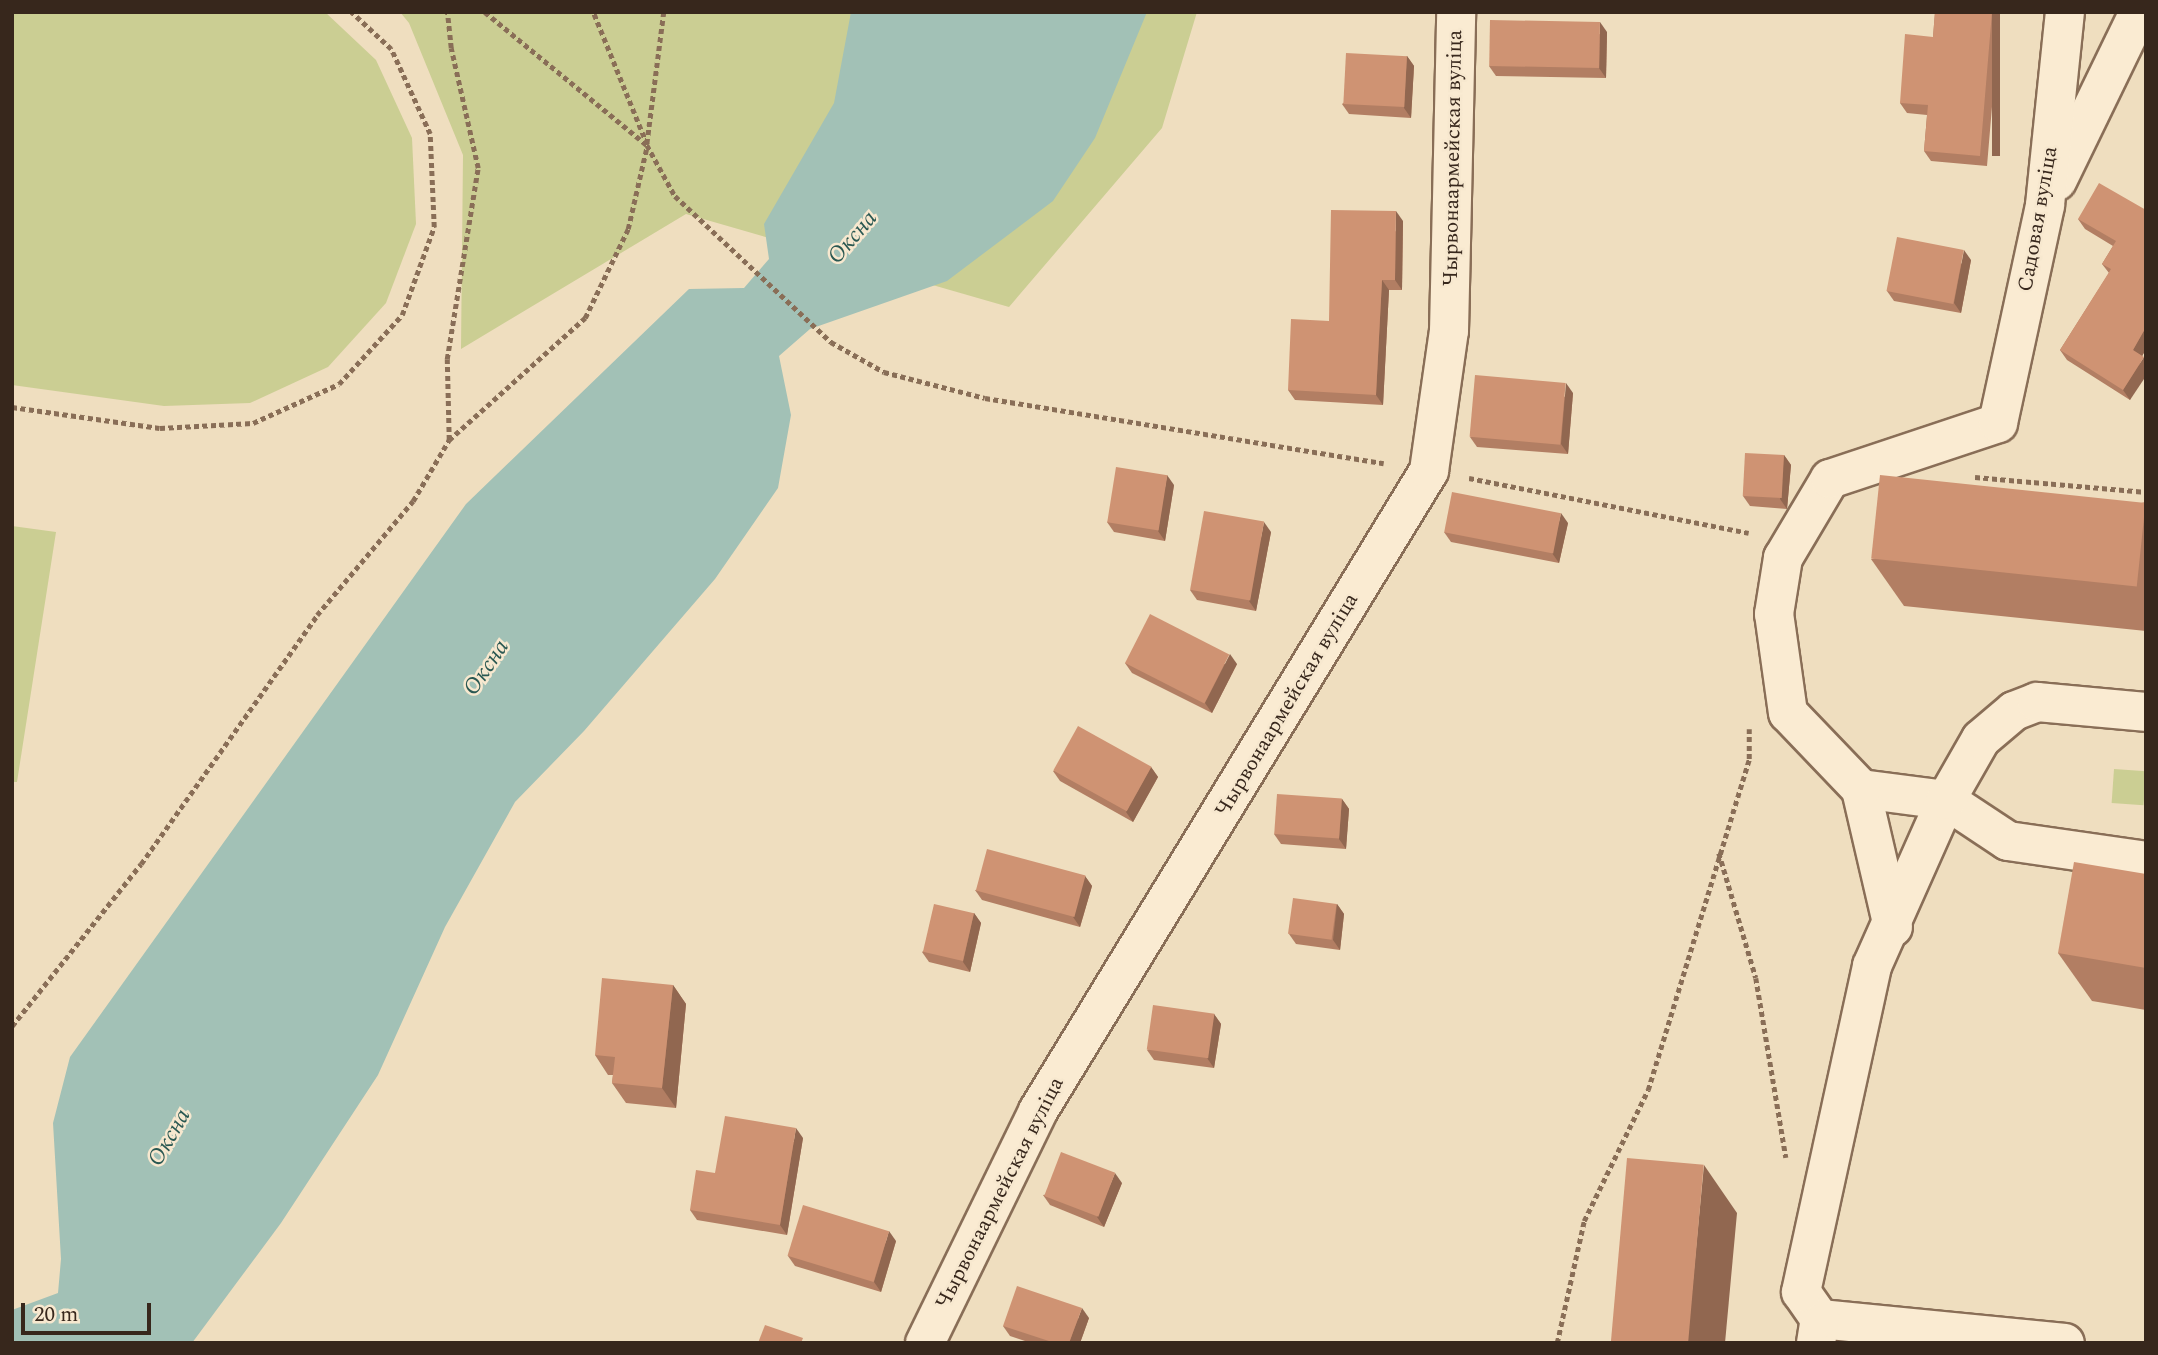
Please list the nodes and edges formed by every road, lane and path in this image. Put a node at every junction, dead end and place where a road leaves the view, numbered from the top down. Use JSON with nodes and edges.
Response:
{"nodes":[{"id":1,"x":351,"y":12,"type":"edge"},
{"id":2,"x":447,"y":12,"type":"edge"},
{"id":3,"x":485,"y":12,"type":"edge"},
{"id":4,"x":593,"y":12,"type":"edge"},
{"id":5,"x":664,"y":12,"type":"edge"},
{"id":6,"x":1456,"y":12,"type":"edge"},
{"id":7,"x":2065,"y":12,"type":"edge"},
{"id":8,"x":2139,"y":12,"type":"edge"},
{"id":9,"x":647,"y":145,"type":"junction"},
{"id":10,"x":2045,"y":205,"type":"junction"},
{"id":11,"x":12,"y":407,"type":"edge"},
{"id":12,"x":449,"y":440,"type":"junction"},
{"id":13,"x":1429,"y":471,"type":"junction"},
{"id":14,"x":1970,"y":476,"type":"dead end"},
{"id":15,"x":2146,"y":492,"type":"edge"},
{"id":16,"x":1748,"y":533,"type":"junction"},
{"id":17,"x":1766,"y":552,"type":"junction"},
{"id":18,"x":2146,"y":712,"type":"edge"},
{"id":19,"x":1749,"y":719,"type":"dead end"},
{"id":20,"x":1861,"y":789,"type":"junction"},
{"id":21,"x":1946,"y":800,"type":"junction"},
{"id":22,"x":1719,"y":852,"type":"junction"},
{"id":23,"x":2146,"y":861,"type":"edge"},
{"id":24,"x":1893,"y":927,"type":"junction"},
{"id":25,"x":12,"y":1026,"type":"edge"},
{"id":26,"x":1786,"y":1161,"type":"dead end"},
{"id":27,"x":1818,"y":1331,"type":"edge"},
{"id":28,"x":925,"y":1343,"type":"edge"},
{"id":29,"x":1556,"y":1343,"type":"edge"},
{"id":30,"x":2065,"y":1343,"type":"edge"}],
"edges":[{"from":1,"to":11,"type":"path"},
{"from":2,"to":12,"type":"path"},
{"from":3,"to":9,"type":"path"},
{"from":4,"to":9,"type":"path"},
{"from":5,"to":9,"type":"path"},
{"from":6,"to":13,"type":"street","name":"Чырвонаармейская вуліца"},
{"from":7,"to":10,"type":"street","name":"Садовая вуліца"},
{"from":8,"to":10,"type":"street"},
{"from":9,"to":12,"type":"path"},
{"from":9,"to":13,"type":"path"},
{"from":10,"to":17,"type":"street","name":"Садовая вуліца"},
{"from":12,"to":25,"type":"path"},
{"from":13,"to":16,"type":"path"},
{"from":13,"to":28,"type":"street","name":"Чырвонаармейская вуліца"},
{"from":14,"to":15,"type":"path"},
{"from":16,"to":17,"type":"path"},
{"from":16,"to":17,"type":"path"},
{"from":17,"to":20,"type":"street"},
{"from":18,"to":21,"type":"street"},
{"from":19,"to":22,"type":"path"},
{"from":20,"to":21,"type":"street"},
{"from":20,"to":24,"type":"street"},
{"from":21,"to":23,"type":"street"},
{"from":21,"to":24,"type":"street"},
{"from":22,"to":26,"type":"path"},
{"from":22,"to":29,"type":"path"},
{"from":24,"to":27,"type":"street"},
{"from":27,"to":30,"type":"street"}]}
